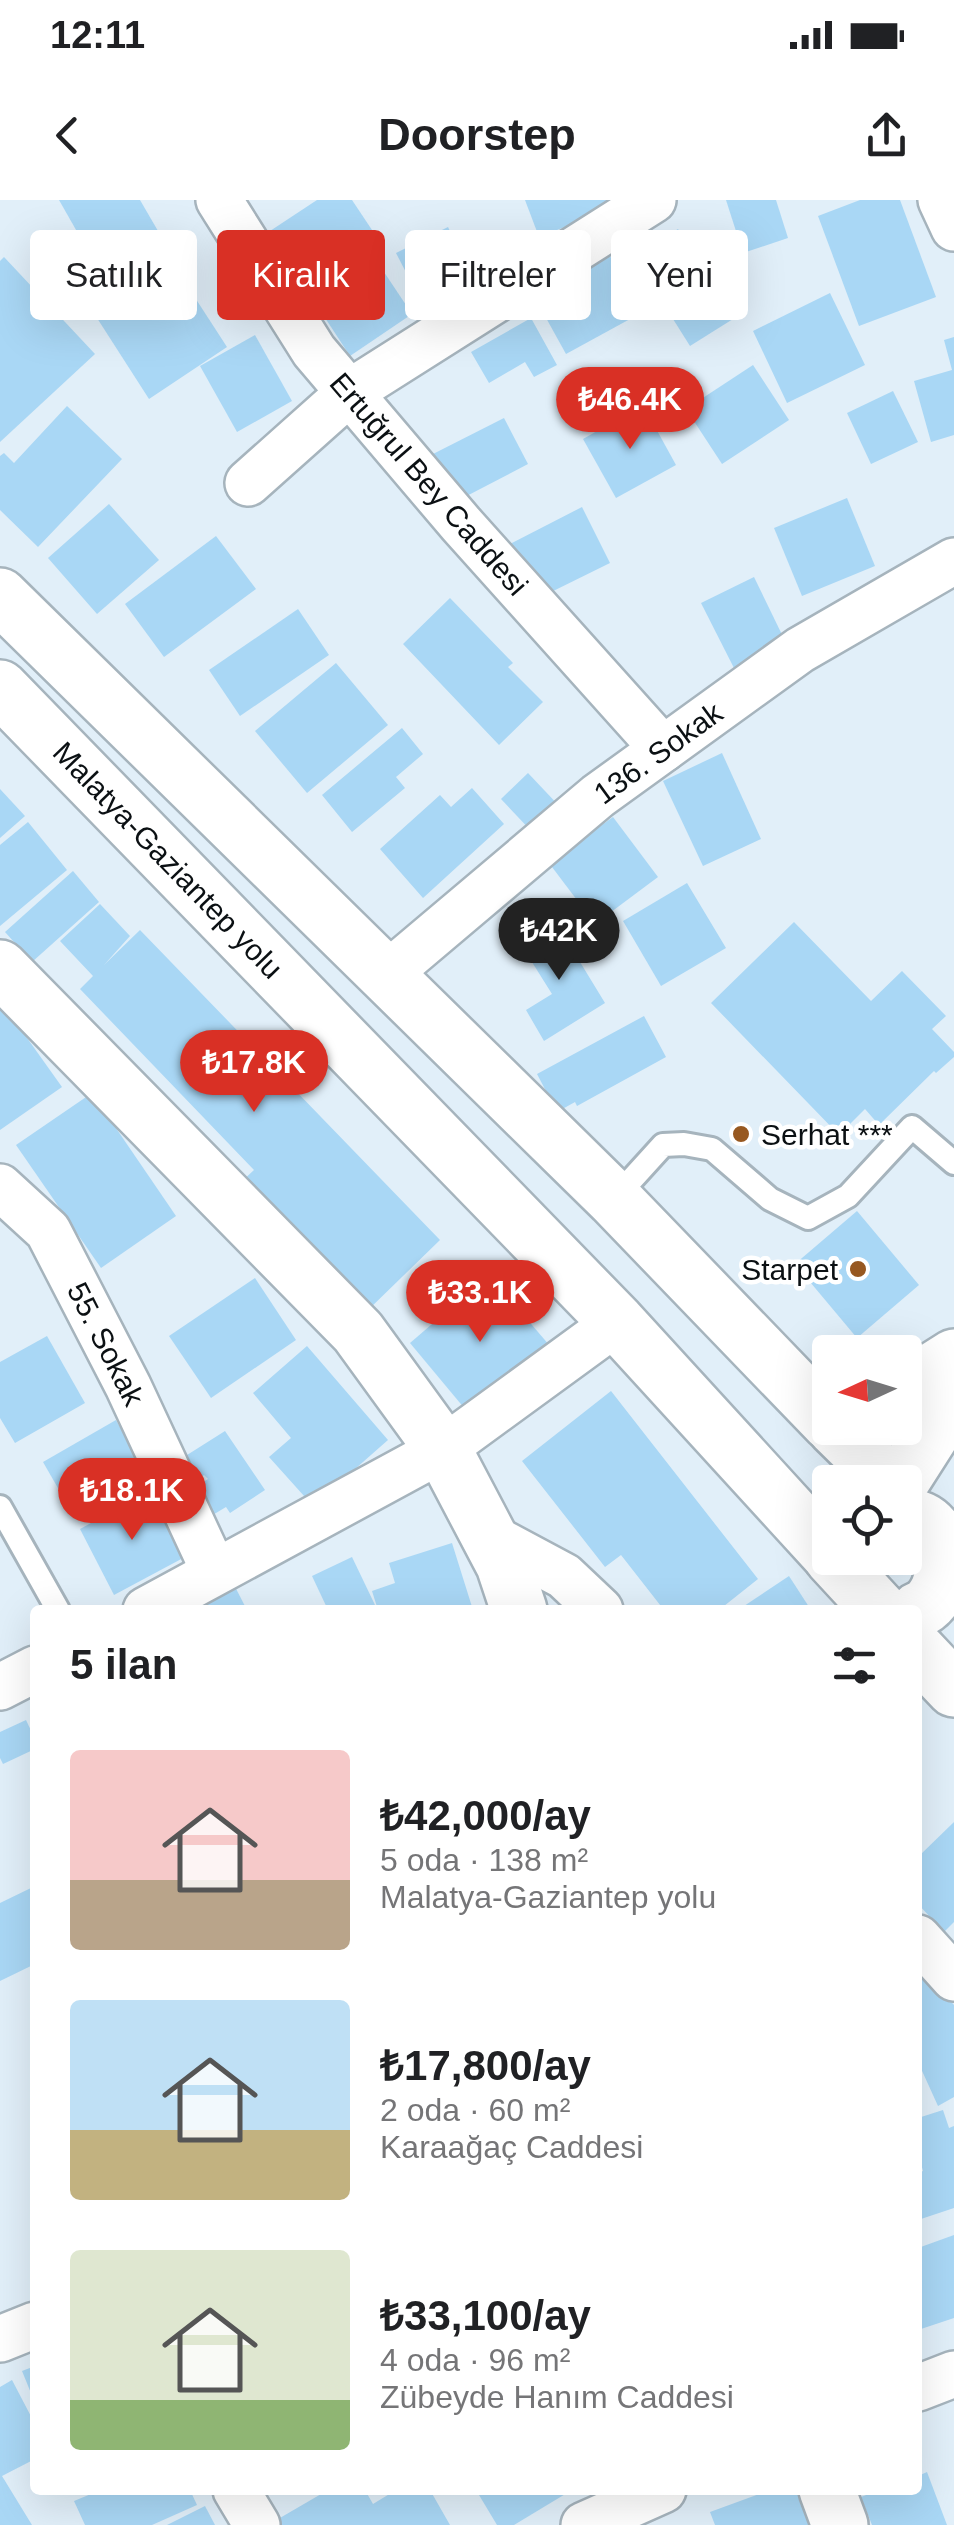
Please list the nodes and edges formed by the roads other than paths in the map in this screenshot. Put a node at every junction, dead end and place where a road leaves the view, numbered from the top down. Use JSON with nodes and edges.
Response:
{"nodes":[{"id":1,"x":219,"y":200,"type":"edge"},
{"id":2,"x":653,"y":200,"type":"edge"},
{"id":3,"x":941,"y":200,"type":"edge"},
{"id":4,"x":954,"y":228,"type":"edge"},
{"id":5,"x":350,"y":392,"type":"junction"},
{"id":6,"x":248,"y":483,"type":"dead end"},
{"id":7,"x":954,"y":560,"type":"edge"},
{"id":8,"x":0,"y":596,"type":"edge"},
{"id":9,"x":6,"y":708,"type":"edge"},
{"id":10,"x":663,"y":749,"type":"junction"},
{"id":11,"x":0,"y":968,"type":"edge"},
{"id":12,"x":384,"y":976,"type":"junction"},
{"id":13,"x":954,"y":1162,"type":"edge"},
{"id":14,"x":0,"y":1187,"type":"edge"},
{"id":15,"x":614,"y":1199,"type":"junction"},
{"id":16,"x":616,"y":1322,"type":"junction"},
{"id":17,"x":954,"y":1357,"type":"edge"},
{"id":18,"x":772,"y":1363,"type":"junction"},
{"id":19,"x":812,"y":1374,"type":"edge"},
{"id":20,"x":922,"y":1377,"type":"edge"},
{"id":21,"x":954,"y":1399,"type":"edge"},
{"id":22,"x":812,"y":1404,"type":"edge"},
{"id":23,"x":852,"y":1445,"type":"edge"},
{"id":24,"x":443,"y":1449,"type":"junction"},
{"id":25,"x":873,"y":1465,"type":"edge"},
{"id":26,"x":912,"y":1465,"type":"edge"},
{"id":27,"x":0,"y":1508,"type":"edge"},
{"id":28,"x":489,"y":1536,"type":"junction"},
{"id":29,"x":214,"y":1571,"type":"junction"},
{"id":30,"x":859,"y":1580,"type":"edge"},
{"id":31,"x":55,"y":1605,"type":"edge"},
{"id":32,"x":155,"y":1605,"type":"edge"},
{"id":33,"x":518,"y":1605,"type":"edge"},
{"id":34,"x":595,"y":1605,"type":"edge"},
{"id":35,"x":30,"y":1672,"type":"edge"},
{"id":36,"x":0,"y":1688,"type":"edge"},
{"id":37,"x":922,"y":1942,"type":"edge"},
{"id":38,"x":954,"y":1978,"type":"edge"},
{"id":39,"x":30,"y":2327,"type":"edge"},
{"id":40,"x":0,"y":2339,"type":"edge"},
{"id":41,"x":954,"y":2374,"type":"edge"},
{"id":42,"x":922,"y":2386,"type":"edge"},
{"id":43,"x":239,"y":2495,"type":"edge"},
{"id":44,"x":652,"y":2495,"type":"edge"},
{"id":45,"x":829,"y":2495,"type":"edge"},
{"id":46,"x":257,"y":2525,"type":"edge"},
{"id":47,"x":584,"y":2525,"type":"edge"},
{"id":48,"x":840,"y":2525,"type":"edge"}],
"edges":[{"from":1,"to":5,"type":"street","name":"Ertuğrul Bey Caddesi"},
{"from":2,"to":5,"type":"street"},
{"from":3,"to":4,"type":"street"},
{"from":5,"to":6,"type":"street"},
{"from":5,"to":10,"type":"street","name":"Ertuğrul Bey Caddesi"},
{"from":7,"to":10,"type":"street","name":"136. Sokak"},
{"from":8,"to":12,"type":"main road"},
{"from":9,"to":16,"type":"main road","name":"Malatya-Gaziantep yolu"},
{"from":10,"to":12,"type":"street","name":"136. Sokak"},
{"from":11,"to":24,"type":"main road"},
{"from":12,"to":15,"type":"main road"},
{"from":13,"to":15,"type":"lane"},
{"from":14,"to":29,"type":"street","name":"55. Sokak"},
{"from":15,"to":18,"type":"main road"},
{"from":16,"to":24,"type":"street"},
{"from":16,"to":30,"type":"main road","name":"Malatya-Gaziantep yolu"},
{"from":17,"to":20,"type":"main road"},
{"from":18,"to":19,"type":"main road"},
{"from":18,"to":22,"type":"main road"},
{"from":21,"to":26,"type":"main road"},
{"from":23,"to":25,"type":"main road"},
{"from":24,"to":28,"type":"main road"},
{"from":24,"to":29,"type":"street"},
{"from":27,"to":31,"type":"lane"},
{"from":28,"to":33,"type":"main road"},
{"from":28,"to":34,"type":"street"},
{"from":29,"to":32,"type":"street"},
{"from":35,"to":36,"type":"street"},
{"from":37,"to":38,"type":"street"},
{"from":39,"to":40,"type":"street"},
{"from":41,"to":42,"type":"street"},
{"from":43,"to":46,"type":"street"},
{"from":44,"to":47,"type":"street"},
{"from":45,"to":48,"type":"main road"}]}
